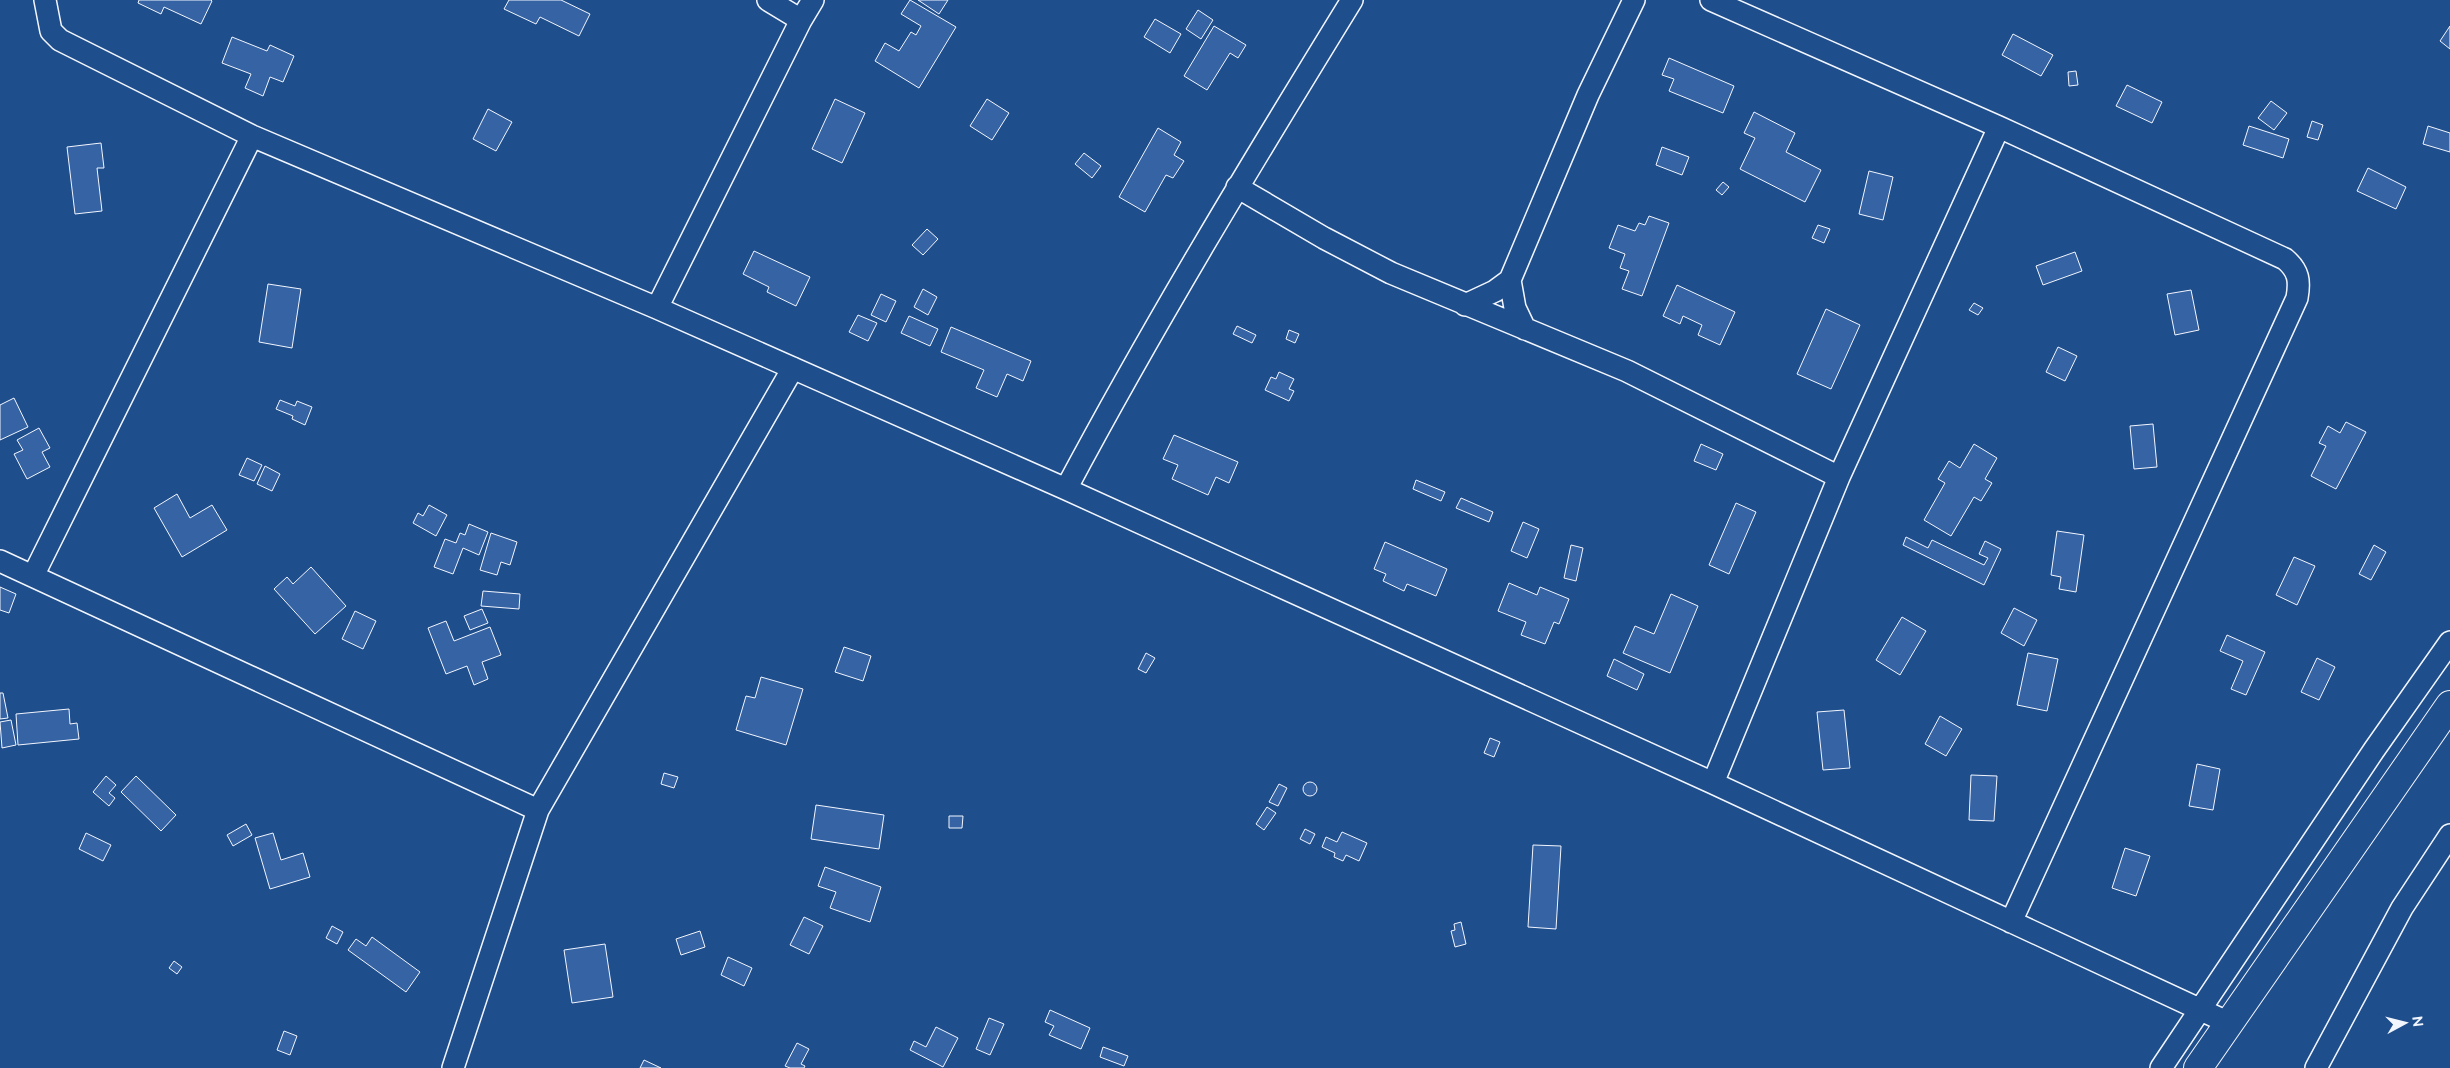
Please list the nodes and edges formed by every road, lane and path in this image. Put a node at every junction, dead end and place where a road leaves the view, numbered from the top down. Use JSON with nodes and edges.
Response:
{"nodes":[{"id":1,"x":45,"y":0,"type":"edge"},
{"id":2,"x":768,"y":0,"type":"edge"},
{"id":3,"x":813,"y":0,"type":"edge"},
{"id":4,"x":1352,"y":0,"type":"edge"},
{"id":5,"x":1634,"y":0,"type":"edge"},
{"id":6,"x":1711,"y":0,"type":"edge"},
{"id":7,"x":801,"y":20,"type":"junction"},
{"id":8,"x":1999,"y":128,"type":"junction"},
{"id":9,"x":252,"y":136,"type":"junction"},
{"id":10,"x":1238,"y":187,"type":"junction"},
{"id":11,"x":1510,"y":280,"type":"junction"},
{"id":12,"x":1465,"y":305,"type":"junction"},
{"id":13,"x":657,"y":308,"type":"junction"},
{"id":14,"x":1525,"y":329,"type":"junction"},
{"id":15,"x":793,"y":368,"type":"junction"},
{"id":16,"x":1840,"y":477,"type":"junction"},
{"id":17,"x":1066,"y":489,"type":"junction"},
{"id":18,"x":0,"y":561,"type":"edge"},
{"id":19,"x":32,"y":576,"type":"junction"},
{"id":20,"x":2450,"y":642,"type":"edge"},
{"id":21,"x":2450,"y":705,"type":"edge"},
{"id":22,"x":1713,"y":783,"type":"junction"},
{"id":23,"x":538,"y":810,"type":"junction"},
{"id":24,"x":2450,"y":835,"type":"edge"},
{"id":25,"x":2011,"y":922,"type":"junction"},
{"id":26,"x":2202,"y":1009,"type":"junction"},
{"id":27,"x":2229,"y":1023,"type":"junction"},
{"id":28,"x":453,"y":1068,"type":"edge"},
{"id":29,"x":2161,"y":1068,"type":"edge"},
{"id":30,"x":2198,"y":1068,"type":"edge"},
{"id":31,"x":2316,"y":1068,"type":"edge"}],
"edges":[{"from":1,"to":9,"type":"street"},
{"from":2,"to":7,"type":"street"},
{"from":3,"to":7,"type":"street"},
{"from":4,"to":10,"type":"street"},
{"from":5,"to":11,"type":"street"},
{"from":6,"to":8,"type":"street"},
{"from":7,"to":13,"type":"street"},
{"from":8,"to":16,"type":"street"},
{"from":8,"to":25,"type":"street"},
{"from":9,"to":13,"type":"street"},
{"from":9,"to":19,"type":"street"},
{"from":10,"to":12,"type":"street"},
{"from":10,"to":17,"type":"street"},
{"from":11,"to":12,"type":"street"},
{"from":11,"to":14,"type":"street"},
{"from":12,"to":14,"type":"street"},
{"from":13,"to":15,"type":"street"},
{"from":14,"to":16,"type":"street"},
{"from":15,"to":17,"type":"street"},
{"from":15,"to":23,"type":"street"},
{"from":16,"to":22,"type":"street"},
{"from":17,"to":22,"type":"street"},
{"from":18,"to":19,"type":"street"},
{"from":19,"to":23,"type":"street"},
{"from":20,"to":26,"type":"street"},
{"from":21,"to":27,"type":"highway"},
{"from":22,"to":25,"type":"street"},
{"from":23,"to":28,"type":"street"},
{"from":24,"to":31,"type":"street"},
{"from":25,"to":26,"type":"street"},
{"from":26,"to":27,"type":"street"},
{"from":26,"to":29,"type":"street"},
{"from":27,"to":30,"type":"highway"}]}
